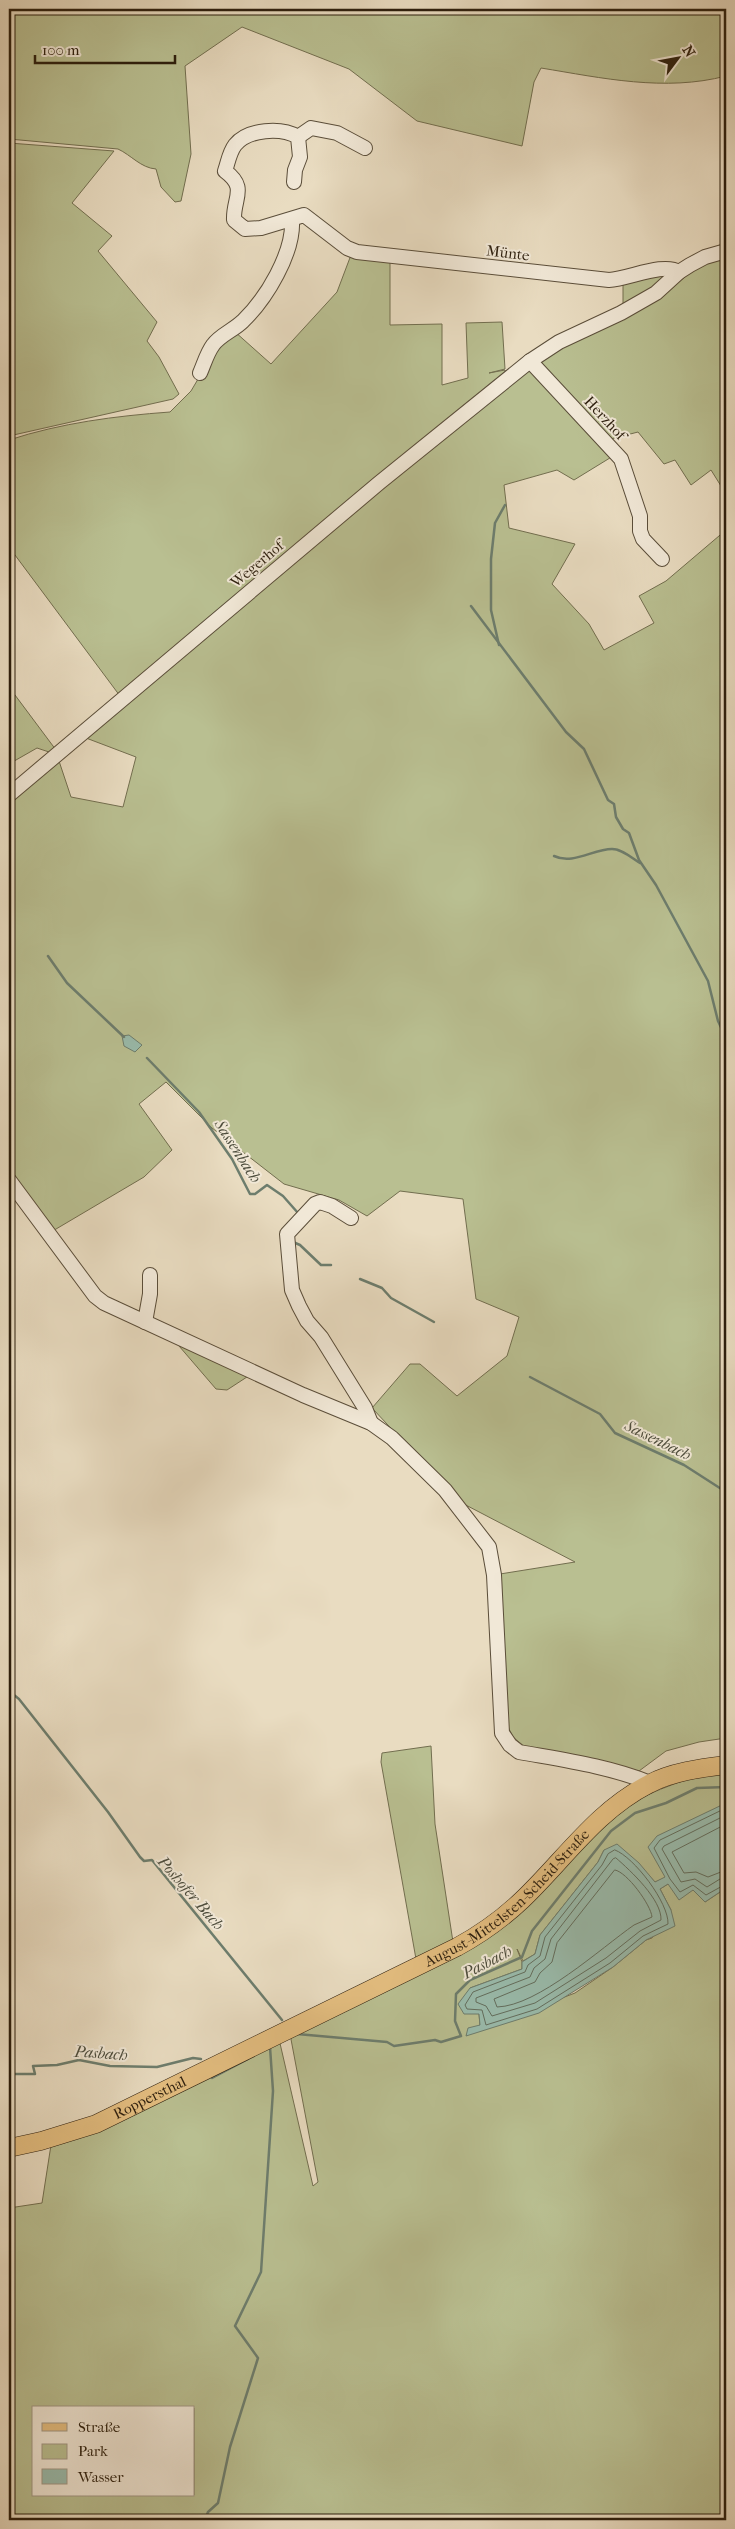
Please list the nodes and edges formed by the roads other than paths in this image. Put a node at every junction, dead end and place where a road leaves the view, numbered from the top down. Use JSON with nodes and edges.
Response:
{"nodes":[{"id":1,"x":298,"y":137,"type":"junction"},
{"id":2,"x":365,"y":148,"type":"dead end"},
{"id":3,"x":294,"y":182,"type":"dead end"},
{"id":4,"x":292,"y":220,"type":"junction"},
{"id":5,"x":726,"y":251,"type":"edge"},
{"id":6,"x":679,"y":272,"type":"junction"},
{"id":7,"x":530,"y":361,"type":"junction"},
{"id":8,"x":200,"y":373,"type":"dead end"},
{"id":9,"x":662,"y":559,"type":"dead end"},
{"id":10,"x":9,"y":795,"type":"edge"},
{"id":11,"x":9,"y":1180,"type":"edge"},
{"id":12,"x":351,"y":1218,"type":"dead end"},
{"id":13,"x":150,"y":1275,"type":"dead end"},
{"id":14,"x":145,"y":1322,"type":"junction"},
{"id":15,"x":372,"y":1423,"type":"junction"},
{"id":16,"x":726,"y":1764,"type":"edge"},
{"id":17,"x":650,"y":1783,"type":"junction"},
{"id":18,"x":283,"y":2031,"type":"joint"},
{"id":19,"x":9,"y":2148,"type":"edge"}],
"edges":[{"from":1,"to":2,"type":"street"},
{"from":1,"to":3,"type":"street"},
{"from":1,"to":4,"type":"street","name":"Münte"},
{"from":4,"to":6,"type":"street","name":"Münte"},
{"from":4,"to":8,"type":"street"},
{"from":5,"to":6,"type":"street"},
{"from":6,"to":7,"type":"street","name":"Wegerhof"},
{"from":7,"to":9,"type":"street","name":"Herzhof"},
{"from":7,"to":10,"type":"street","name":"Wegerhof"},
{"from":11,"to":14,"type":"street"},
{"from":12,"to":15,"type":"street"},
{"from":13,"to":14,"type":"street"},
{"from":14,"to":15,"type":"street"},
{"from":15,"to":17,"type":"street"},
{"from":16,"to":17,"type":"main road","name":"August-Mittelsten-Scheid-Straße"},
{"from":17,"to":18,"type":"main road","name":"August-Mittelsten-Scheid-Straße"},
{"from":18,"to":19,"type":"main road","name":"Roppersthal"}]}
